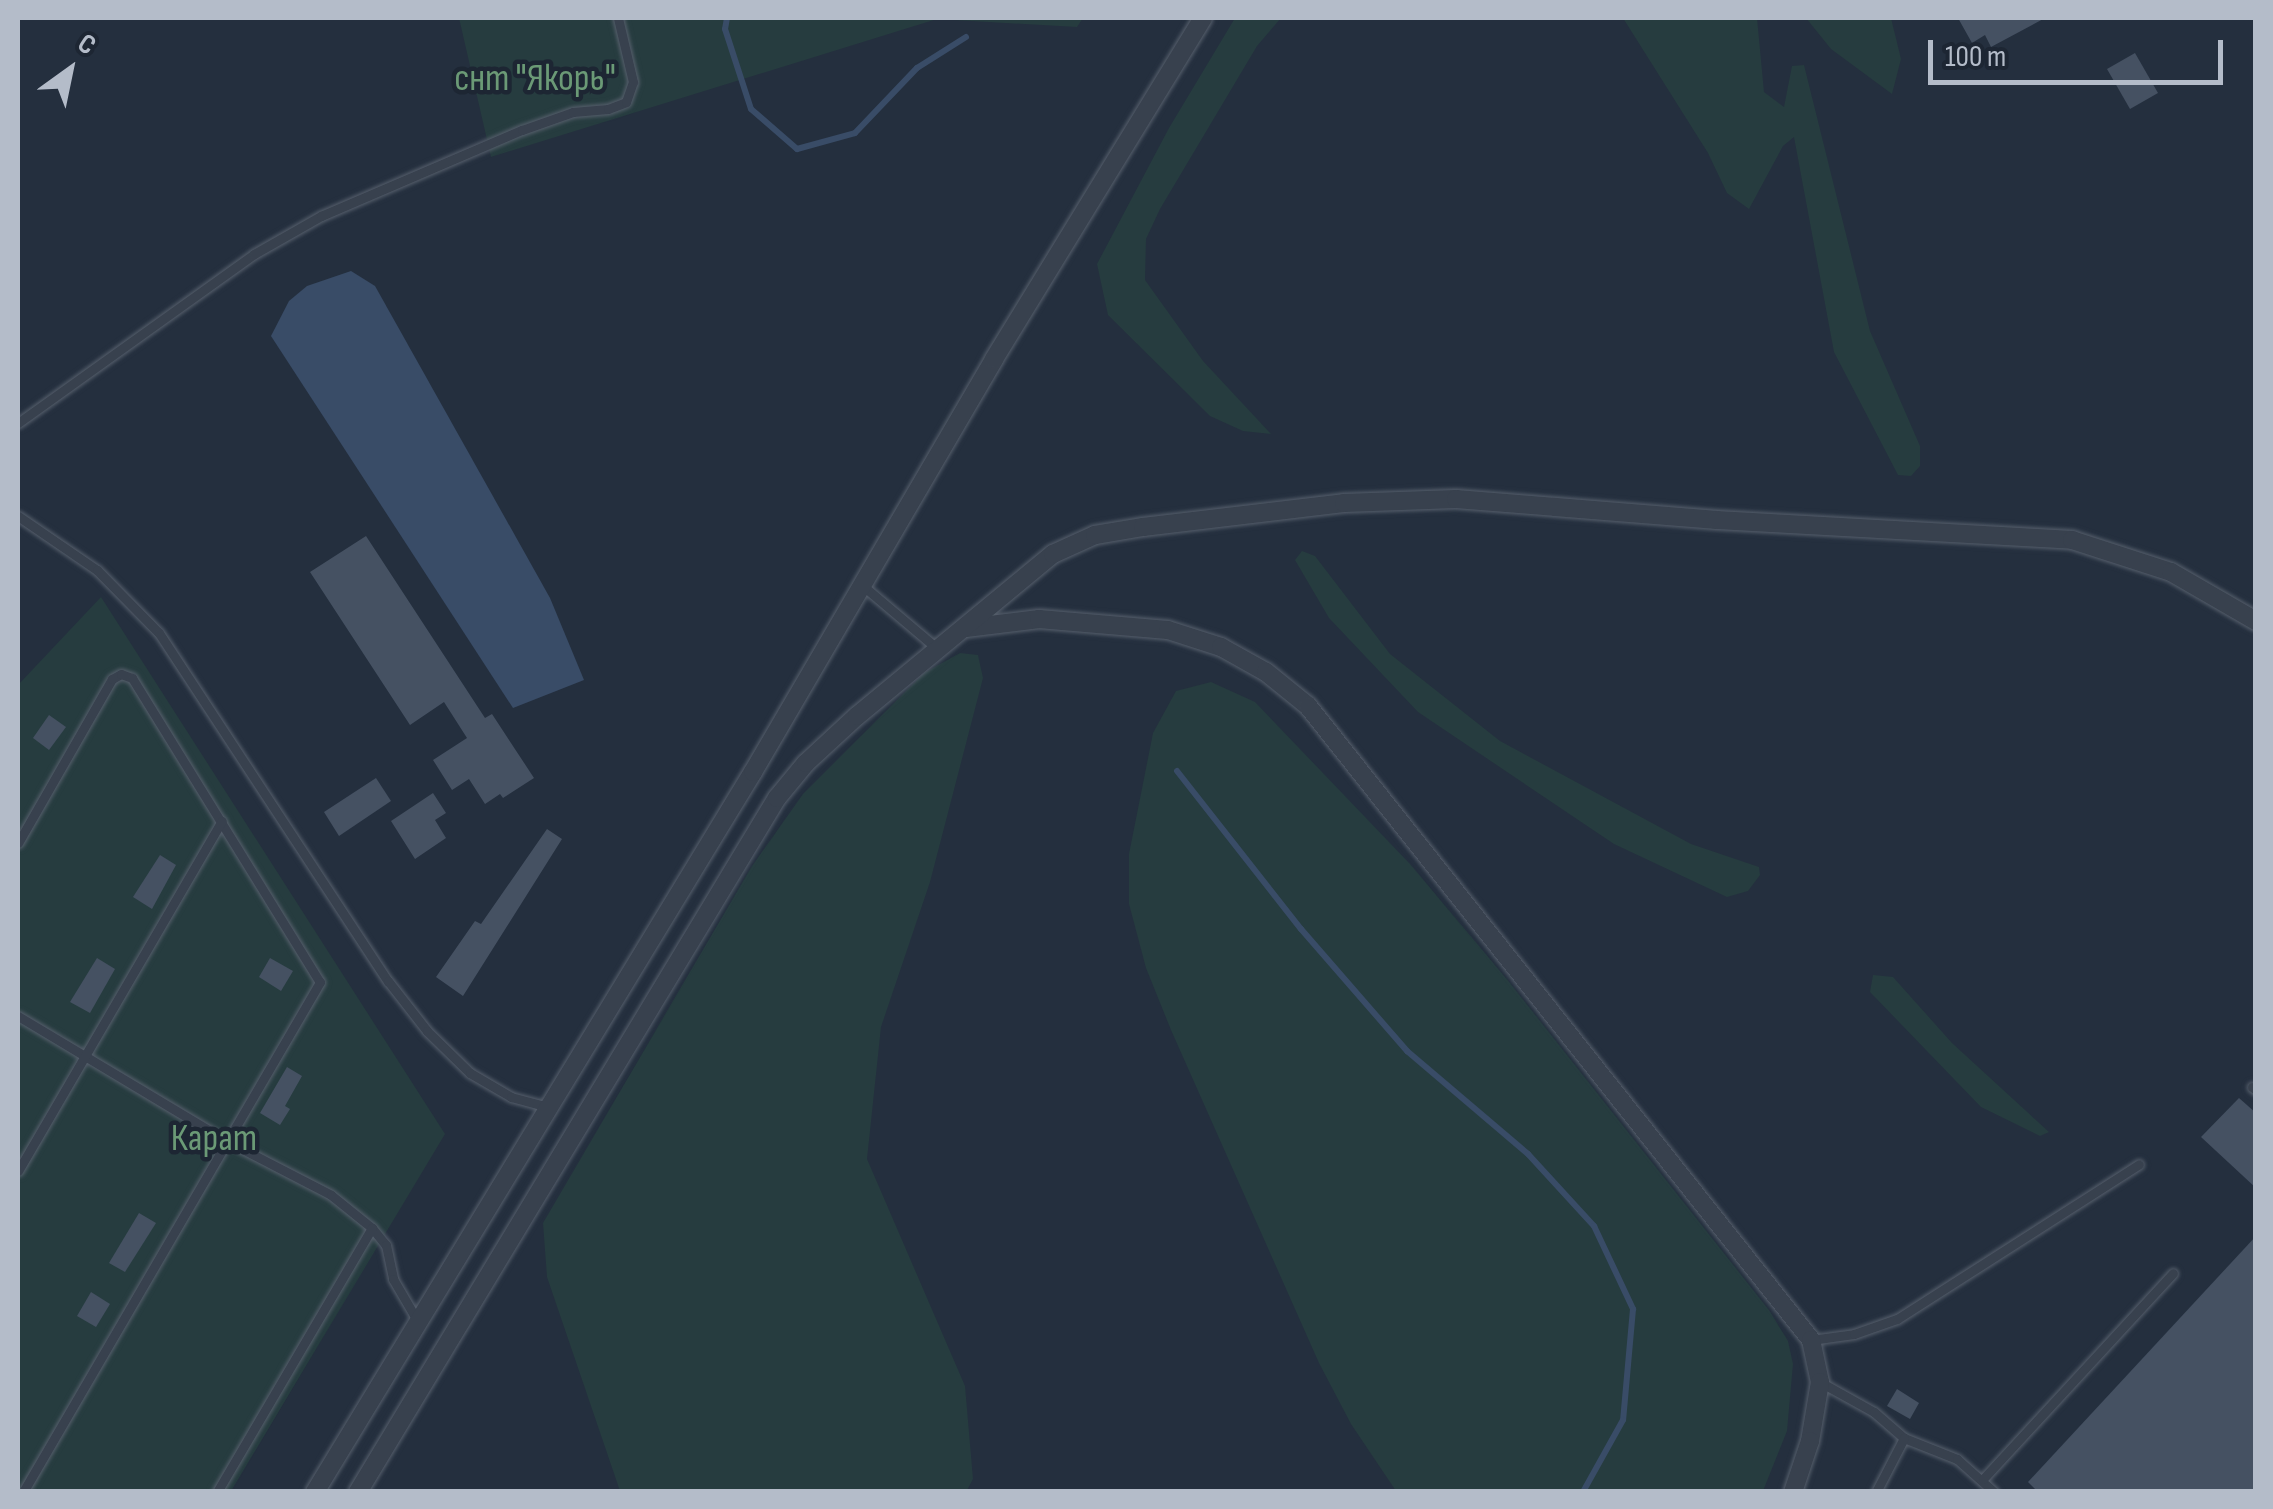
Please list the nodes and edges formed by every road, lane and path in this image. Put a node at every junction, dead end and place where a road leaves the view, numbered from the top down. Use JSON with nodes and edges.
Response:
{"nodes":[{"id":1,"x":618,"y":18,"type":"edge"},
{"id":2,"x":1202,"y":18,"type":"edge"},
{"id":3,"x":18,"y":423,"type":"edge"},
{"id":4,"x":18,"y":516,"type":"edge"},
{"id":5,"x":862,"y":585,"type":"junction"},
{"id":6,"x":2256,"y":621,"type":"edge"},
{"id":7,"x":966,"y":628,"type":"junction"},
{"id":8,"x":939,"y":650,"type":"junction"},
{"id":9,"x":222,"y":821,"type":"junction"},
{"id":10,"x":18,"y":843,"type":"edge"},
{"id":11,"x":18,"y":1016,"type":"edge"},
{"id":12,"x":84,"y":1058,"type":"junction"},
{"id":13,"x":549,"y":1107,"type":"junction"},
{"id":14,"x":228,"y":1141,"type":"junction"},
{"id":15,"x":2140,"y":1164,"type":"dead end"},
{"id":16,"x":18,"y":1170,"type":"edge"},
{"id":17,"x":372,"y":1228,"type":"junction"},
{"id":18,"x":2174,"y":1273,"type":"dead end"},
{"id":19,"x":417,"y":1320,"type":"junction"},
{"id":20,"x":1811,"y":1340,"type":"junction"},
{"id":21,"x":1820,"y":1382,"type":"junction"},
{"id":22,"x":1904,"y":1438,"type":"junction"},
{"id":23,"x":1983,"y":1479,"type":"junction"},
{"id":24,"x":23,"y":1492,"type":"edge"},
{"id":25,"x":217,"y":1492,"type":"edge"},
{"id":26,"x":316,"y":1492,"type":"edge"},
{"id":27,"x":358,"y":1492,"type":"edge"},
{"id":28,"x":1793,"y":1492,"type":"edge"},
{"id":29,"x":1876,"y":1492,"type":"edge"},
{"id":30,"x":1994,"y":1492,"type":"edge"}],
"edges":[{"from":1,"to":3,"type":"lane"},
{"from":2,"to":5,"type":"street"},
{"from":4,"to":13,"type":"lane"},
{"from":5,"to":8,"type":"lane"},
{"from":5,"to":13,"type":"street"},
{"from":6,"to":7,"type":"street"},
{"from":7,"to":8,"type":"street"},
{"from":7,"to":20,"type":"street"},
{"from":8,"to":27,"type":"street"},
{"from":9,"to":10,"type":"lane"},
{"from":9,"to":12,"type":"lane"},
{"from":9,"to":14,"type":"lane"},
{"from":11,"to":12,"type":"lane"},
{"from":12,"to":14,"type":"lane"},
{"from":12,"to":16,"type":"lane"},
{"from":13,"to":19,"type":"street"},
{"from":14,"to":17,"type":"lane"},
{"from":14,"to":24,"type":"lane"},
{"from":15,"to":20,"type":"lane"},
{"from":17,"to":19,"type":"lane"},
{"from":17,"to":25,"type":"lane"},
{"from":18,"to":23,"type":"lane"},
{"from":19,"to":26,"type":"street"},
{"from":20,"to":21,"type":"street"},
{"from":21,"to":22,"type":"lane"},
{"from":21,"to":28,"type":"street"},
{"from":22,"to":23,"type":"lane"},
{"from":22,"to":29,"type":"lane"},
{"from":23,"to":30,"type":"lane"}]}
